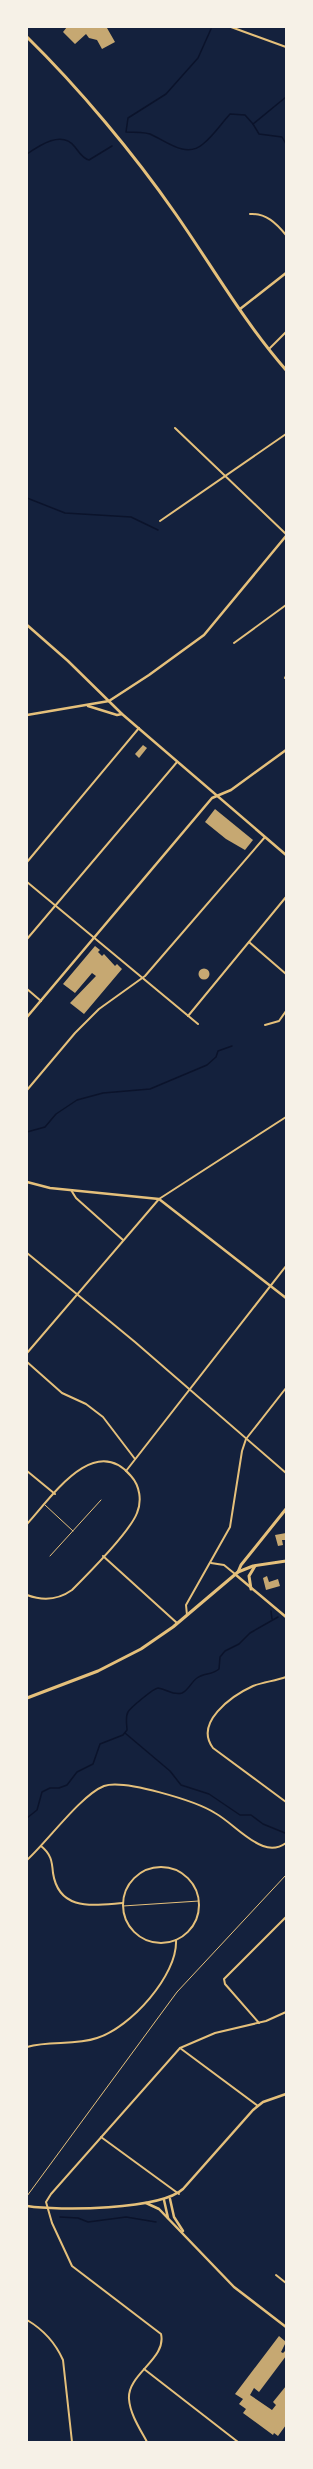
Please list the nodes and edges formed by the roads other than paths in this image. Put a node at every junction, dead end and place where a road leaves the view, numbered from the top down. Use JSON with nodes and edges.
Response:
{"nodes":[{"id":1,"x":231,"y":27,"type":"edge"},
{"id":2,"x":27,"y":36,"type":"edge"},
{"id":3,"x":286,"y":47,"type":"edge"},
{"id":4,"x":250,"y":214,"type":"dead end"},
{"id":5,"x":286,"y":235,"type":"edge"},
{"id":6,"x":286,"y":273,"type":"edge"},
{"id":7,"x":240,"y":309,"type":"junction"},
{"id":8,"x":286,"y":332,"type":"edge"},
{"id":9,"x":268,"y":349,"type":"junction"},
{"id":10,"x":286,"y":370,"type":"edge"},
{"id":11,"x":175,"y":428,"type":"dead end"},
{"id":12,"x":286,"y":434,"type":"edge"},
{"id":13,"x":224,"y":477,"type":"junction"},
{"id":14,"x":160,"y":522,"type":"dead end"},
{"id":15,"x":286,"y":535,"type":"edge"},
{"id":16,"x":286,"y":605,"type":"edge"},
{"id":17,"x":27,"y":625,"type":"edge"},
{"id":18,"x":234,"y":643,"type":"dead end"},
{"id":19,"x":109,"y":701,"type":"junction"},
{"id":20,"x":84,"y":705,"type":"junction"},
{"id":21,"x":122,"y":714,"type":"junction"},
{"id":22,"x":27,"y":715,"type":"edge"},
{"id":23,"x":139,"y":728,"type":"junction"},
{"id":24,"x":286,"y":750,"type":"edge"},
{"id":25,"x":178,"y":762,"type":"junction"},
{"id":26,"x":216,"y":795,"type":"junction"},
{"id":27,"x":265,"y":838,"type":"junction"},
{"id":28,"x":286,"y":855,"type":"edge"},
{"id":29,"x":27,"y":862,"type":"edge"},
{"id":30,"x":27,"y":882,"type":"edge"},
{"id":31,"x":286,"y":897,"type":"edge"},
{"id":32,"x":56,"y":906,"type":"junction"},
{"id":33,"x":94,"y":937,"type":"junction"},
{"id":34,"x":27,"y":939,"type":"edge"},
{"id":35,"x":249,"y":942,"type":"junction"},
{"id":36,"x":286,"y":974,"type":"edge"},
{"id":37,"x":142,"y":978,"type":"junction"},
{"id":38,"x":27,"y":989,"type":"edge"},
{"id":39,"x":41,"y":1001,"type":"junction"},
{"id":40,"x":286,"y":1011,"type":"edge"},
{"id":41,"x":188,"y":1016,"type":"junction"},
{"id":42,"x":27,"y":1017,"type":"edge"},
{"id":43,"x":198,"y":1024,"type":"dead end"},
{"id":44,"x":265,"y":1025,"type":"dead end"},
{"id":45,"x":27,"y":1090,"type":"edge"},
{"id":46,"x":286,"y":1118,"type":"edge"},
{"id":47,"x":27,"y":1183,"type":"edge"},
{"id":48,"x":72,"y":1190,"type":"junction"},
{"id":49,"x":160,"y":1199,"type":"junction"},
{"id":50,"x":123,"y":1240,"type":"junction"},
{"id":51,"x":27,"y":1253,"type":"edge"},
{"id":52,"x":286,"y":1266,"type":"edge"},
{"id":53,"x":271,"y":1286,"type":"junction"},
{"id":54,"x":78,"y":1295,"type":"junction"},
{"id":55,"x":286,"y":1298,"type":"edge"},
{"id":56,"x":27,"y":1353,"type":"edge"},
{"id":57,"x":27,"y":1362,"type":"edge"},
{"id":58,"x":286,"y":1388,"type":"edge"},
{"id":59,"x":190,"y":1391,"type":"junction"},
{"id":60,"x":246,"y":1439,"type":"junction"},
{"id":61,"x":135,"y":1459,"type":"junction"},
{"id":62,"x":27,"y":1471,"type":"edge"},
{"id":63,"x":126,"y":1471,"type":"junction"},
{"id":64,"x":286,"y":1473,"type":"edge"},
{"id":65,"x":55,"y":1494,"type":"junction"},
{"id":66,"x":101,"y":1500,"type":"dead end"},
{"id":67,"x":45,"y":1505,"type":"junction"},
{"id":68,"x":286,"y":1509,"type":"edge"},
{"id":69,"x":27,"y":1524,"type":"edge"},
{"id":70,"x":73,"y":1531,"type":"junction"},
{"id":71,"x":50,"y":1556,"type":"dead end"},
{"id":72,"x":103,"y":1556,"type":"junction"},
{"id":73,"x":286,"y":1561,"type":"edge"},
{"id":74,"x":211,"y":1563,"type":"junction"},
{"id":75,"x":255,"y":1566,"type":"junction"},
{"id":76,"x":237,"y":1574,"type":"junction"},
{"id":77,"x":251,"y":1589,"type":"junction"},
{"id":78,"x":27,"y":1595,"type":"edge"},
{"id":79,"x":187,"y":1616,"type":"junction"},
{"id":80,"x":286,"y":1617,"type":"edge"},
{"id":81,"x":178,"y":1624,"type":"junction"},
{"id":82,"x":286,"y":1677,"type":"edge"},
{"id":83,"x":27,"y":1698,"type":"edge"},
{"id":84,"x":286,"y":1802,"type":"edge"},
{"id":85,"x":286,"y":1843,"type":"edge"},
{"id":86,"x":41,"y":1846,"type":"junction"},
{"id":87,"x":27,"y":1860,"type":"edge"},
{"id":88,"x":199,"y":1901,"type":"junction"},
{"id":89,"x":123,"y":1903,"type":"junction"},
{"id":90,"x":123,"y":1906,"type":"junction"},
{"id":91,"x":286,"y":1917,"type":"edge"},
{"id":92,"x":176,"y":1940,"type":"junction"},
{"id":93,"x":286,"y":2012,"type":"edge"},
{"id":94,"x":259,"y":2023,"type":"junction"},
{"id":95,"x":27,"y":2047,"type":"edge"},
{"id":96,"x":180,"y":2048,"type":"junction"},
{"id":97,"x":286,"y":2094,"type":"edge"},
{"id":98,"x":258,"y":2106,"type":"junction"},
{"id":99,"x":101,"y":2137,"type":"junction"},
{"id":100,"x":179,"y":2194,"type":"junction"},
{"id":101,"x":170,"y":2199,"type":"junction"},
{"id":102,"x":164,"y":2200,"type":"junction"},
{"id":103,"x":146,"y":2203,"type":"junction"},
{"id":104,"x":27,"y":2206,"type":"edge"},
{"id":105,"x":46,"y":2208,"type":"junction"},
{"id":106,"x":168,"y":2218,"type":"junction"},
{"id":107,"x":187,"y":2236,"type":"junction"},
{"id":108,"x":276,"y":2275,"type":"dead end"},
{"id":109,"x":286,"y":2282,"type":"edge"},
{"id":110,"x":27,"y":2320,"type":"edge"},
{"id":111,"x":286,"y":2326,"type":"edge"},
{"id":112,"x":144,"y":2369,"type":"junction"},
{"id":113,"x":72,"y":2442,"type":"edge"},
{"id":114,"x":147,"y":2442,"type":"edge"},
{"id":115,"x":238,"y":2442,"type":"edge"}],
"edges":[{"from":1,"to":3,"type":"street"},
{"from":2,"to":7,"type":"main road"},
{"from":4,"to":5,"type":"street"},
{"from":6,"to":7,"type":"street"},
{"from":7,"to":9,"type":"main road"},
{"from":8,"to":9,"type":"street"},
{"from":9,"to":10,"type":"main road"},
{"from":11,"to":13,"type":"street"},
{"from":12,"to":13,"type":"street"},
{"from":13,"to":14,"type":"street"},
{"from":13,"to":15,"type":"street"},
{"from":15,"to":19,"type":"street"},
{"from":16,"to":18,"type":"street"},
{"from":17,"to":19,"type":"street"},
{"from":19,"to":20,"type":"street"},
{"from":19,"to":21,"type":"street"},
{"from":20,"to":21,"type":"street"},
{"from":20,"to":22,"type":"street"},
{"from":21,"to":23,"type":"street"},
{"from":23,"to":25,"type":"street"},
{"from":23,"to":29,"type":"street"},
{"from":24,"to":26,"type":"street"},
{"from":25,"to":26,"type":"street"},
{"from":25,"to":32,"type":"street"},
{"from":26,"to":27,"type":"street"},
{"from":26,"to":33,"type":"street"},
{"from":27,"to":28,"type":"street"},
{"from":27,"to":37,"type":"street"},
{"from":30,"to":32,"type":"street"},
{"from":31,"to":35,"type":"street"},
{"from":32,"to":33,"type":"street"},
{"from":32,"to":34,"type":"street"},
{"from":33,"to":37,"type":"street"},
{"from":33,"to":39,"type":"street"},
{"from":35,"to":36,"type":"street"},
{"from":35,"to":41,"type":"street"},
{"from":37,"to":41,"type":"street"},
{"from":37,"to":45,"type":"street"},
{"from":38,"to":39,"type":"street"},
{"from":39,"to":42,"type":"street"},
{"from":40,"to":44,"type":"street"},
{"from":41,"to":43,"type":"street"},
{"from":46,"to":49,"type":"street"},
{"from":47,"to":48,"type":"street"},
{"from":48,"to":49,"type":"street"},
{"from":48,"to":50,"type":"street"},
{"from":49,"to":50,"type":"street"},
{"from":49,"to":53,"type":"street"},
{"from":50,"to":54,"type":"street"},
{"from":51,"to":54,"type":"street"},
{"from":52,"to":53,"type":"street"},
{"from":53,"to":55,"type":"street"},
{"from":53,"to":59,"type":"street"},
{"from":54,"to":56,"type":"street"},
{"from":54,"to":59,"type":"street"},
{"from":57,"to":61,"type":"street"},
{"from":58,"to":60,"type":"street"},
{"from":59,"to":60,"type":"street"},
{"from":59,"to":61,"type":"street"},
{"from":60,"to":64,"type":"street"},
{"from":60,"to":74,"type":"street"},
{"from":61,"to":63,"type":"street"},
{"from":62,"to":65,"type":"street"},
{"from":63,"to":65,"type":"street"},
{"from":63,"to":72,"type":"street"},
{"from":65,"to":67,"type":"street"},
{"from":66,"to":70,"type":"lane"},
{"from":67,"to":69,"type":"street"},
{"from":67,"to":70,"type":"lane"},
{"from":68,"to":76,"type":"main road"},
{"from":70,"to":71,"type":"lane"},
{"from":72,"to":78,"type":"street"},
{"from":72,"to":81,"type":"street"},
{"from":73,"to":75,"type":"main road"},
{"from":74,"to":76,"type":"street"},
{"from":74,"to":79,"type":"street"},
{"from":75,"to":76,"type":"main road"},
{"from":75,"to":77,"type":"main road"},
{"from":76,"to":77,"type":"street"},
{"from":76,"to":79,"type":"main road"},
{"from":77,"to":80,"type":"street"},
{"from":79,"to":81,"type":"main road"},
{"from":81,"to":83,"type":"main road"},
{"from":82,"to":84,"type":"street"},
{"from":85,"to":86,"type":"street"},
{"from":86,"to":87,"type":"street"},
{"from":86,"to":89,"type":"street"},
{"from":88,"to":89,"type":"street"},
{"from":88,"to":90,"type":"lane"},
{"from":88,"to":92,"type":"street"},
{"from":89,"to":90,"type":"street"},
{"from":90,"to":92,"type":"street"},
{"from":91,"to":94,"type":"street"},
{"from":92,"to":95,"type":"street"},
{"from":93,"to":94,"type":"street"},
{"from":94,"to":96,"type":"street"},
{"from":96,"to":98,"type":"street"},
{"from":96,"to":99,"type":"street"},
{"from":97,"to":98,"type":"street"},
{"from":98,"to":100,"type":"street"},
{"from":99,"to":100,"type":"street"},
{"from":99,"to":105,"type":"street"},
{"from":100,"to":101,"type":"street"},
{"from":101,"to":102,"type":"street"},
{"from":101,"to":107,"type":"street"},
{"from":102,"to":103,"type":"street"},
{"from":102,"to":106,"type":"street"},
{"from":103,"to":105,"type":"street"},
{"from":103,"to":106,"type":"street"},
{"from":104,"to":105,"type":"street"},
{"from":105,"to":112,"type":"street"},
{"from":106,"to":107,"type":"street"},
{"from":107,"to":111,"type":"street"},
{"from":108,"to":109,"type":"street"},
{"from":110,"to":113,"type":"street"},
{"from":112,"to":114,"type":"street"},
{"from":112,"to":115,"type":"street"}]}
